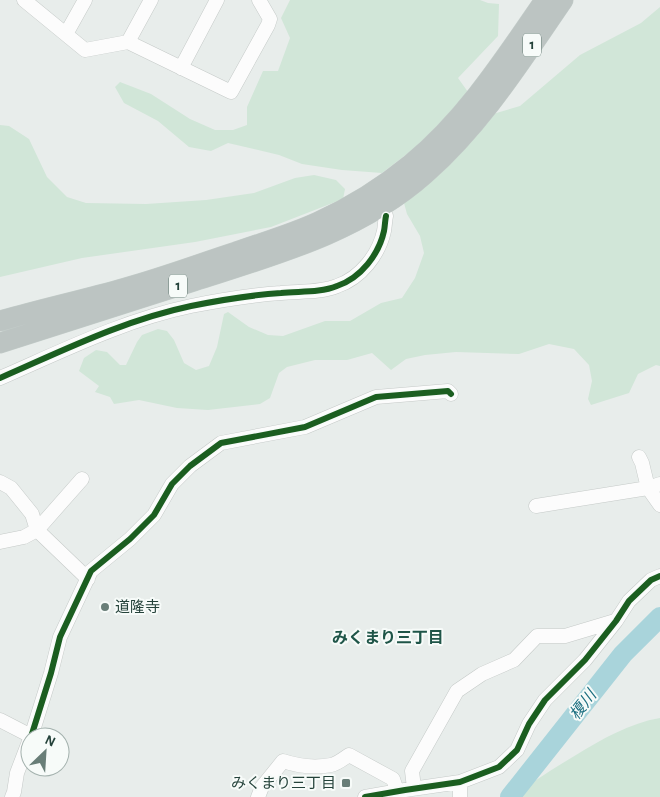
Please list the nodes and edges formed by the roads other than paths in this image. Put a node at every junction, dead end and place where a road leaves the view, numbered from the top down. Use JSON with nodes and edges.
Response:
{"nodes":[{"id":1,"x":24,"y":0,"type":"edge"},
{"id":2,"x":85,"y":0,"type":"edge"},
{"id":3,"x":151,"y":0,"type":"edge"},
{"id":4,"x":217,"y":0,"type":"edge"},
{"id":5,"x":259,"y":0,"type":"edge"},
{"id":6,"x":545,"y":0,"type":"edge"},
{"id":7,"x":563,"y":0,"type":"edge"},
{"id":8,"x":66,"y":34,"type":"junction"},
{"id":9,"x":128,"y":42,"type":"junction"},
{"id":10,"x":181,"y":68,"type":"junction"},
{"id":11,"x":494,"y":86,"type":"junction"},
{"id":12,"x":386,"y":216,"type":"dead end"},
{"id":13,"x":347,"y":217,"type":"junction"},
{"id":14,"x":0,"y":321,"type":"edge"},
{"id":15,"x":0,"y":343,"type":"edge"},
{"id":16,"x":0,"y":378,"type":"edge"},
{"id":17,"x":451,"y":394,"type":"dead end"},
{"id":18,"x":639,"y":457,"type":"dead end"},
{"id":19,"x":82,"y":479,"type":"dead end"},
{"id":20,"x":0,"y":482,"type":"edge"},
{"id":21,"x":654,"y":486,"type":"edge"},
{"id":22,"x":660,"y":505,"type":"edge"},
{"id":23,"x":536,"y":506,"type":"dead end"},
{"id":24,"x":37,"y":530,"type":"junction"},
{"id":25,"x":0,"y":542,"type":"edge"},
{"id":26,"x":660,"y":576,"type":"edge"},
{"id":27,"x":88,"y":579,"type":"junction"},
{"id":28,"x":616,"y":621,"type":"junction"},
{"id":29,"x":0,"y":720,"type":"edge"},
{"id":30,"x":34,"y":727,"type":"edge"},
{"id":31,"x":20,"y":731,"type":"edge"},
{"id":32,"x":20,"y":765,"type":"edge"},
{"id":33,"x":460,"y":782,"type":"junction"},
{"id":34,"x":404,"y":792,"type":"edge"},
{"id":35,"x":12,"y":797,"type":"edge"},
{"id":36,"x":258,"y":797,"type":"edge"},
{"id":37,"x":365,"y":797,"type":"edge"},
{"id":38,"x":460,"y":797,"type":"edge"}],
"edges":[{"from":1,"to":8,"type":"street"},
{"from":2,"to":8,"type":"street"},
{"from":3,"to":9,"type":"street"},
{"from":4,"to":10,"type":"street"},
{"from":5,"to":10,"type":"street"},
{"from":6,"to":11,"type":"highway","number":"1"},
{"from":7,"to":11,"type":"highway","number":"1"},
{"from":8,"to":9,"type":"street"},
{"from":9,"to":10,"type":"street"},
{"from":11,"to":13,"type":"highway","number":"1"},
{"from":12,"to":16,"type":"street"},
{"from":13,"to":14,"type":"highway","number":"1"},
{"from":13,"to":15,"type":"highway","number":"1"},
{"from":17,"to":27,"type":"street"},
{"from":18,"to":21,"type":"street"},
{"from":19,"to":24,"type":"street"},
{"from":20,"to":24,"type":"street"},
{"from":21,"to":22,"type":"street"},
{"from":21,"to":23,"type":"street"},
{"from":24,"to":25,"type":"street"},
{"from":24,"to":27,"type":"street"},
{"from":26,"to":28,"type":"street"},
{"from":27,"to":30,"type":"street"},
{"from":28,"to":33,"type":"street"},
{"from":28,"to":34,"type":"street"},
{"from":29,"to":31,"type":"street"},
{"from":32,"to":35,"type":"street"},
{"from":33,"to":34,"type":"street"},
{"from":33,"to":38,"type":"street"},
{"from":34,"to":36,"type":"street"},
{"from":34,"to":37,"type":"street"}]}
